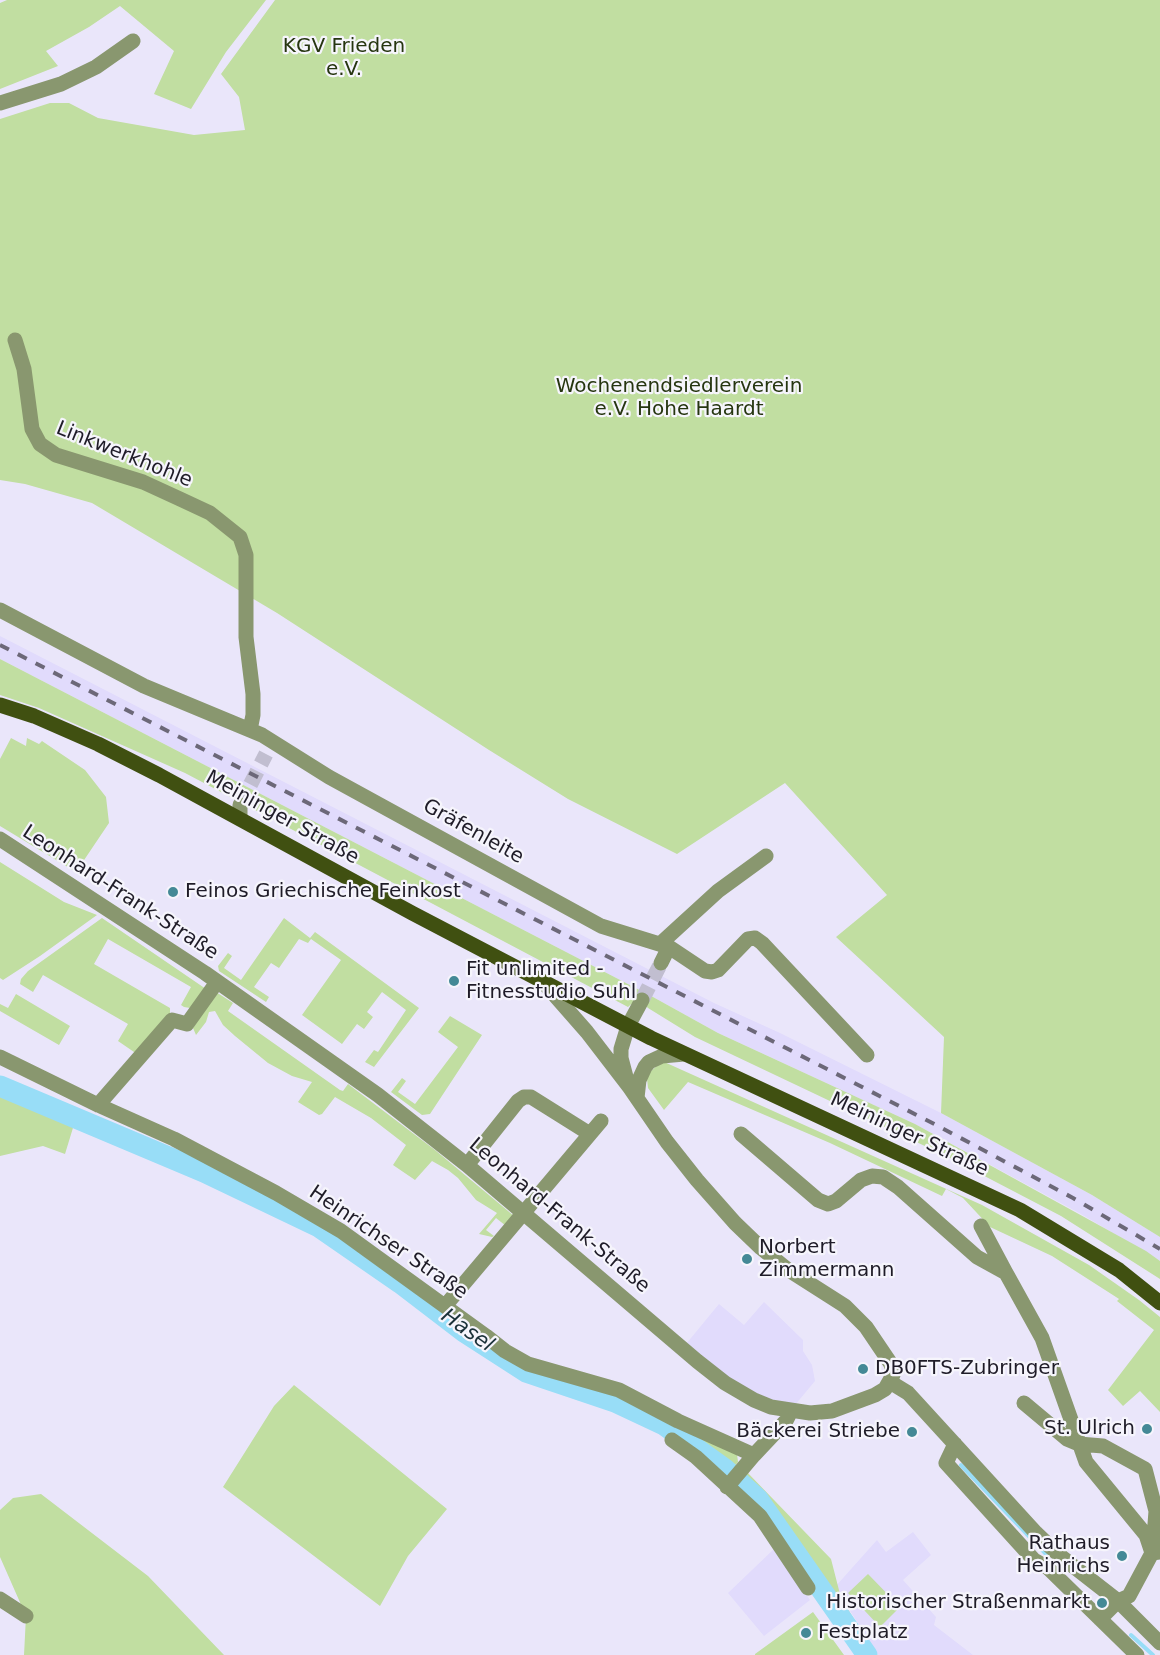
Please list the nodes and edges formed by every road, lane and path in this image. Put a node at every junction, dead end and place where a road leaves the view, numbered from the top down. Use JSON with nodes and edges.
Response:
{"nodes":[{"id":1,"x":133,"y":41,"type":"dead end"},
{"id":2,"x":0,"y":103,"type":"edge"},
{"id":3,"x":15,"y":340,"type":"dead end"},
{"id":4,"x":0,"y":610,"type":"edge"},
{"id":5,"x":0,"y":705,"type":"edge"},
{"id":6,"x":250,"y":730,"type":"junction"},
{"id":7,"x":0,"y":839,"type":"edge"},
{"id":8,"x":766,"y":855,"type":"dead end"},
{"id":9,"x":665,"y":945,"type":"junction"},
{"id":10,"x":661,"y":963,"type":"tunnel mouth"},
{"id":11,"x":539,"y":978,"type":"junction"},
{"id":12,"x":217,"y":982,"type":"junction"},
{"id":13,"x":642,"y":1000,"type":"tunnel mouth"},
{"id":14,"x":628,"y":1026,"type":"junction"},
{"id":15,"x":684,"y":1054,"type":"junction"},
{"id":16,"x":867,"y":1055,"type":"dead end"},
{"id":17,"x":0,"y":1057,"type":"edge"},
{"id":18,"x":633,"y":1093,"type":"junction"},
{"id":19,"x":98,"y":1105,"type":"junction"},
{"id":20,"x":601,"y":1121,"type":"dead end"},
{"id":21,"x":590,"y":1134,"type":"junction"},
{"id":22,"x":741,"y":1134,"type":"dead end"},
{"id":23,"x":467,"y":1165,"type":"junction"},
{"id":24,"x":524,"y":1213,"type":"junction"},
{"id":25,"x":981,"y":1226,"type":"dead end"},
{"id":26,"x":1006,"y":1273,"type":"junction"},
{"id":27,"x":1160,"y":1302,"type":"edge"},
{"id":28,"x":445,"y":1306,"type":"junction"},
{"id":29,"x":890,"y":1382,"type":"junction"},
{"id":30,"x":1024,"y":1404,"type":"dead end"},
{"id":31,"x":791,"y":1411,"type":"junction"},
{"id":32,"x":672,"y":1440,"type":"dead end"},
{"id":33,"x":955,"y":1444,"type":"junction"},
{"id":34,"x":1079,"y":1444,"type":"junction"},
{"id":35,"x":754,"y":1455,"type":"junction"},
{"id":36,"x":727,"y":1486,"type":"junction"},
{"id":37,"x":1002,"y":1511,"type":"junction"},
{"id":38,"x":1156,"y":1552,"type":"edge"},
{"id":39,"x":1059,"y":1555,"type":"junction"},
{"id":40,"x":1048,"y":1568,"type":"junction"},
{"id":41,"x":808,"y":1588,"type":"dead end"},
{"id":42,"x":0,"y":1599,"type":"edge"},
{"id":43,"x":1118,"y":1601,"type":"junction"},
{"id":44,"x":26,"y":1616,"type":"dead end"},
{"id":45,"x":1100,"y":1619,"type":"junction"},
{"id":46,"x":1160,"y":1643,"type":"edge"},
{"id":47,"x":1137,"y":1655,"type":"edge"}],
"edges":[{"from":1,"to":2,"type":"street"},
{"from":3,"to":6,"type":"street","name":"Linkwerkhohle"},
{"from":4,"to":6,"type":"street","name":"Gräfenleite"},
{"from":5,"to":11,"type":"main road","name":"Meininger Straße"},
{"from":6,"to":9,"type":"street","name":"Gräfenleite"},
{"from":7,"to":12,"type":"street","name":"Leonhard-Frank-Straße"},
{"from":8,"to":9,"type":"street"},
{"from":9,"to":10,"type":"street"},
{"from":9,"to":16,"type":"street","name":"Gräfenleite"},
{"from":11,"to":14,"type":"main road","name":"Meininger Straße"},
{"from":11,"to":18,"type":"street","name":"Meininger Straße"},
{"from":12,"to":19,"type":"street","name":"Leonhard-Frank-Straße"},
{"from":12,"to":23,"type":"street","name":"Leonhard-Frank-Straße"},
{"from":13,"to":14,"type":"street"},
{"from":14,"to":15,"type":"main road","name":"Meininger Straße"},
{"from":14,"to":18,"type":"street","name":"Meininger Straße"},
{"from":15,"to":18,"type":"street"},
{"from":15,"to":27,"type":"main road","name":"Meininger Straße"},
{"from":17,"to":19,"type":"street","name":"Heinrichser Straße"},
{"from":18,"to":29,"type":"street","name":"Meininger Straße"},
{"from":19,"to":28,"type":"street","name":"Heinrichser Straße"},
{"from":20,"to":21,"type":"street"},
{"from":21,"to":23,"type":"street"},
{"from":21,"to":24,"type":"street"},
{"from":22,"to":26,"type":"street"},
{"from":23,"to":24,"type":"street","name":"Leonhard-Frank-Straße"},
{"from":24,"to":28,"type":"street"},
{"from":24,"to":31,"type":"street","name":"Leonhard-Frank-Straße"},
{"from":25,"to":26,"type":"street"},
{"from":26,"to":34,"type":"street"},
{"from":28,"to":35,"type":"street","name":"Heinrichser Straße"},
{"from":29,"to":31,"type":"street","name":"Leonhard-Frank-Straße"},
{"from":29,"to":33,"type":"street"},
{"from":30,"to":34,"type":"street"},
{"from":31,"to":35,"type":"street"},
{"from":32,"to":36,"type":"street"},
{"from":33,"to":37,"type":"street"},
{"from":33,"to":37,"type":"street"},
{"from":34,"to":38,"type":"street"},
{"from":34,"to":38,"type":"street"},
{"from":35,"to":36,"type":"street"},
{"from":36,"to":41,"type":"street"},
{"from":37,"to":39,"type":"street"},
{"from":37,"to":40,"type":"street"},
{"from":38,"to":43,"type":"street"},
{"from":39,"to":40,"type":"street"},
{"from":39,"to":43,"type":"street"},
{"from":40,"to":45,"type":"street"},
{"from":42,"to":44,"type":"street"},
{"from":43,"to":45,"type":"street"},
{"from":43,"to":46,"type":"street"},
{"from":45,"to":47,"type":"street"}]}
